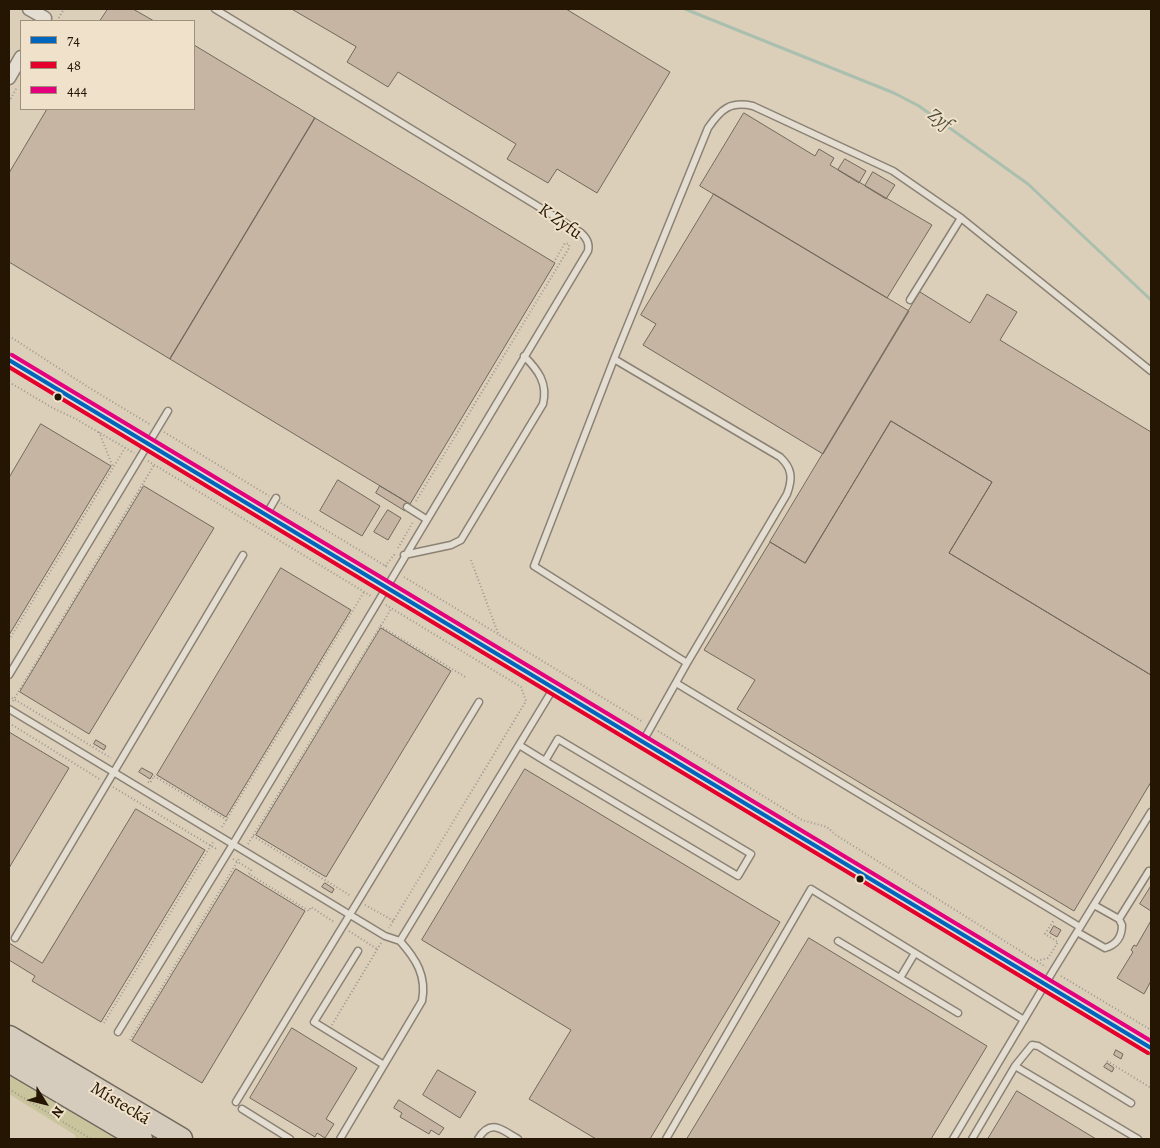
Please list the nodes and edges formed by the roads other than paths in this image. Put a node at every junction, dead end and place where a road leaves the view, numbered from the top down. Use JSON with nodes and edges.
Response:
{"nodes":[{"id":1,"x":29,"y":9,"type":"edge"},
{"id":2,"x":215,"y":9,"type":"edge"},
{"id":3,"x":49,"y":17,"type":"edge"},
{"id":4,"x":20,"y":59,"type":"edge"},
{"id":5,"x":9,"y":78,"type":"edge"},
{"id":6,"x":961,"y":218,"type":"junction"},
{"id":7,"x":910,"y":300,"type":"dead end"},
{"id":8,"x":524,"y":356,"type":"junction"},
{"id":9,"x":614,"y":359,"type":"junction"},
{"id":10,"x":9,"y":360,"type":"edge"},
{"id":11,"x":1151,"y":371,"type":"edge"},
{"id":12,"x":168,"y":411,"type":"dead end"},
{"id":13,"x":148,"y":445,"type":"junction"},
{"id":14,"x":276,"y":499,"type":"road end"},
{"id":15,"x":409,"y":508,"type":"road end"},
{"id":16,"x":266,"y":516,"type":"junction"},
{"id":17,"x":426,"y":519,"type":"junction"},
{"id":18,"x":243,"y":555,"type":"dead end"},
{"id":19,"x":404,"y":555,"type":"junction"},
{"id":20,"x":386,"y":587,"type":"junction"},
{"id":21,"x":686,"y":663,"type":"junction"},
{"id":22,"x":9,"y":675,"type":"edge"},
{"id":23,"x":676,"y":683,"type":"junction"},
{"id":24,"x":553,"y":689,"type":"junction"},
{"id":25,"x":479,"y":702,"type":"dead end"},
{"id":26,"x":9,"y":708,"type":"edge"},
{"id":27,"x":642,"y":742,"type":"junction"},
{"id":28,"x":519,"y":746,"type":"junction"},
{"id":29,"x":545,"y":761,"type":"junction"},
{"id":30,"x":114,"y":773,"type":"junction"},
{"id":31,"x":1151,"y":812,"type":"edge"},
{"id":32,"x":232,"y":844,"type":"junction"},
{"id":33,"x":1149,"y":871,"type":"dead end"},
{"id":34,"x":1094,"y":904,"type":"junction"},
{"id":35,"x":350,"y":915,"type":"junction"},
{"id":36,"x":1119,"y":919,"type":"junction"},
{"id":37,"x":1079,"y":930,"type":"junction"},
{"id":38,"x":15,"y":938,"type":"dead end"},
{"id":39,"x":400,"y":941,"type":"junction"},
{"id":40,"x":838,"y":941,"type":"dead end"},
{"id":41,"x":358,"y":951,"type":"dead end"},
{"id":42,"x":915,"y":953,"type":"junction"},
{"id":43,"x":900,"y":978,"type":"junction"},
{"id":44,"x":1045,"y":985,"type":"junction"},
{"id":45,"x":958,"y":1013,"type":"dead end"},
{"id":46,"x":1024,"y":1020,"type":"junction"},
{"id":47,"x":118,"y":1032,"type":"dead end"},
{"id":48,"x":9,"y":1037,"type":"edge"},
{"id":49,"x":1151,"y":1048,"type":"edge"},
{"id":50,"x":9,"y":1060,"type":"edge"},
{"id":51,"x":384,"y":1065,"type":"junction"},
{"id":52,"x":1016,"y":1066,"type":"junction"},
{"id":53,"x":236,"y":1102,"type":"dead end"},
{"id":54,"x":1131,"y":1103,"type":"dead end"},
{"id":55,"x":242,"y":1109,"type":"dead end"},
{"id":56,"x":141,"y":1139,"type":"edge"},
{"id":57,"x":181,"y":1139,"type":"edge"},
{"id":58,"x":290,"y":1139,"type":"edge"},
{"id":59,"x":340,"y":1139,"type":"edge"},
{"id":60,"x":478,"y":1139,"type":"edge"},
{"id":61,"x":518,"y":1139,"type":"edge"},
{"id":62,"x":666,"y":1139,"type":"edge"},
{"id":63,"x":953,"y":1139,"type":"edge"},
{"id":64,"x":972,"y":1139,"type":"edge"},
{"id":65,"x":1138,"y":1139,"type":"edge"}],
"edges":[{"from":1,"to":3,"type":"street"},
{"from":2,"to":8,"type":"lane","name":"K Zyfu"},
{"from":4,"to":5,"type":"street"},
{"from":6,"to":7,"type":"lane"},
{"from":6,"to":9,"type":"lane"},
{"from":6,"to":11,"type":"lane"},
{"from":8,"to":17,"type":"lane","name":"K Zyfu"},
{"from":8,"to":19,"type":"lane"},
{"from":9,"to":21,"type":"lane"},
{"from":9,"to":21,"type":"lane"},
{"from":10,"to":13,"type":"street"},
{"from":12,"to":13,"type":"lane"},
{"from":13,"to":16,"type":"street"},
{"from":13,"to":22,"type":"lane"},
{"from":14,"to":16,"type":"lane"},
{"from":15,"to":17,"type":"lane"},
{"from":16,"to":20,"type":"street"},
{"from":17,"to":19,"type":"lane","name":"K Zyfu"},
{"from":18,"to":30,"type":"lane"},
{"from":19,"to":20,"type":"lane","name":"K Zyfu"},
{"from":20,"to":24,"type":"street"},
{"from":20,"to":32,"type":"lane","name":"K Zyfu"},
{"from":21,"to":23,"type":"lane"},
{"from":23,"to":27,"type":"lane"},
{"from":23,"to":37,"type":"lane"},
{"from":24,"to":27,"type":"street"},
{"from":24,"to":28,"type":"lane"},
{"from":25,"to":35,"type":"lane"},
{"from":26,"to":30,"type":"lane"},
{"from":27,"to":44,"type":"street"},
{"from":28,"to":29,"type":"lane"},
{"from":28,"to":39,"type":"lane"},
{"from":29,"to":29,"type":"lane"},
{"from":30,"to":32,"type":"lane"},
{"from":30,"to":38,"type":"lane"},
{"from":31,"to":34,"type":"lane"},
{"from":32,"to":35,"type":"lane"},
{"from":32,"to":47,"type":"lane","name":"K Zyfu"},
{"from":33,"to":36,"type":"lane"},
{"from":34,"to":36,"type":"lane"},
{"from":34,"to":37,"type":"lane"},
{"from":35,"to":39,"type":"lane"},
{"from":35,"to":53,"type":"lane"},
{"from":36,"to":37,"type":"lane"},
{"from":37,"to":44,"type":"lane"},
{"from":39,"to":51,"type":"lane"},
{"from":40,"to":43,"type":"lane"},
{"from":41,"to":51,"type":"lane"},
{"from":42,"to":43,"type":"lane"},
{"from":42,"to":46,"type":"lane"},
{"from":42,"to":62,"type":"lane"},
{"from":43,"to":45,"type":"lane"},
{"from":44,"to":46,"type":"lane"},
{"from":44,"to":49,"type":"street"},
{"from":46,"to":63,"type":"lane"},
{"from":48,"to":57,"type":"highway","name":"Místecká"},
{"from":50,"to":56,"type":"highway","name":"Místecká"},
{"from":51,"to":59,"type":"lane"},
{"from":52,"to":54,"type":"lane"},
{"from":52,"to":64,"type":"lane"},
{"from":52,"to":65,"type":"lane"},
{"from":55,"to":58,"type":"lane"},
{"from":60,"to":61,"type":"lane"}]}
